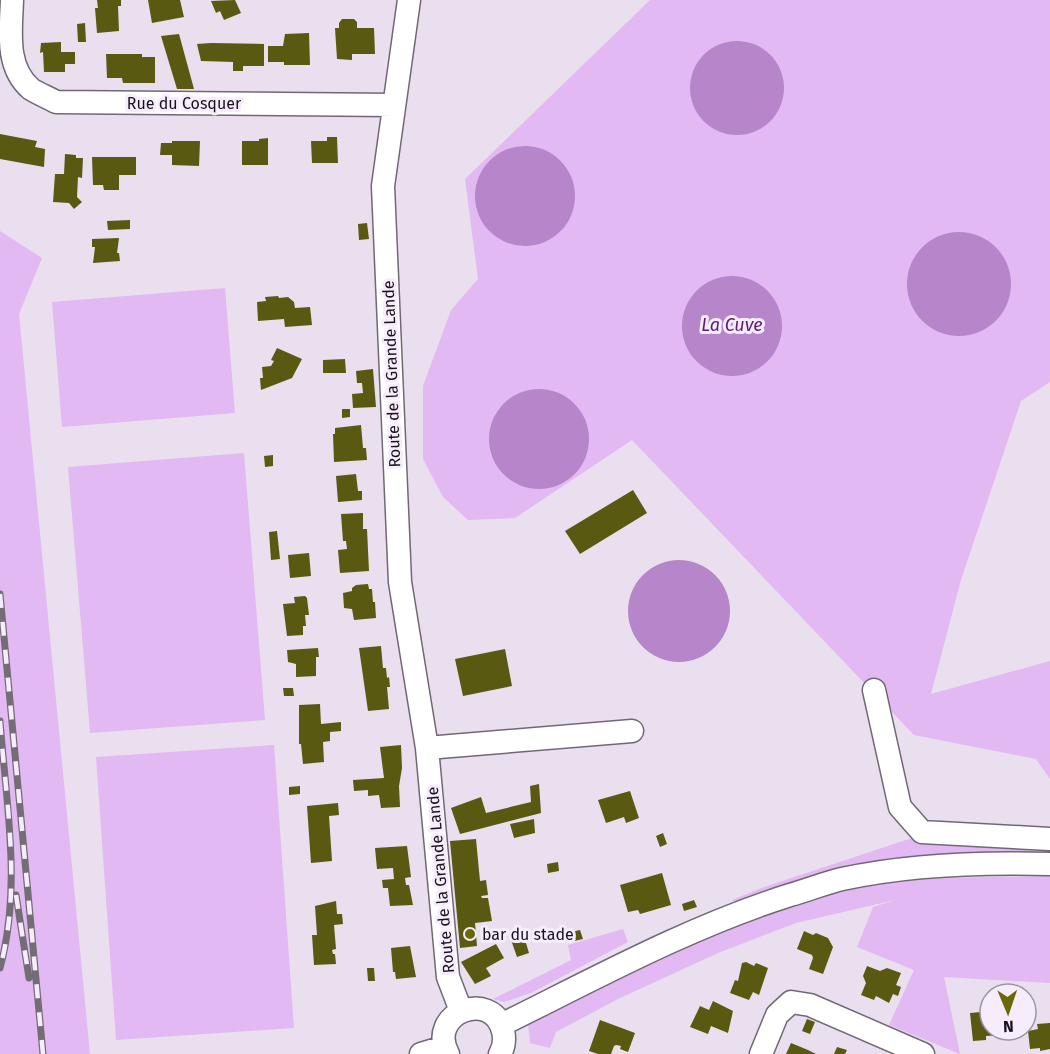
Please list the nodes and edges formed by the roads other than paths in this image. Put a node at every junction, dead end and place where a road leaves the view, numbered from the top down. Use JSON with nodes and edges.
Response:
{"nodes":[{"id":1,"x":12,"y":0,"type":"edge"},
{"id":2,"x":409,"y":0,"type":"edge"},
{"id":3,"x":5,"y":41,"type":"edge"},
{"id":4,"x":394,"y":105,"type":"junction"},
{"id":5,"x":874,"y":690,"type":"dead end"},
{"id":6,"x":632,"y":731,"type":"dead end"},
{"id":7,"x":427,"y":748,"type":"junction"},
{"id":8,"x":1050,"y":839,"type":"edge"},
{"id":9,"x":1050,"y":864,"type":"edge"},
{"id":10,"x":461,"y":1011,"type":"junction"},
{"id":11,"x":501,"y":1025,"type":"junction"},
{"id":12,"x":446,"y":1050,"type":"edge"},
{"id":13,"x":505,"y":1053,"type":"edge"},
{"id":14,"x":421,"y":1054,"type":"edge"},
{"id":15,"x":761,"y":1054,"type":"edge"},
{"id":16,"x":923,"y":1054,"type":"edge"}],
"edges":[{"from":1,"to":3,"type":"street","name":"Rue du Cosquer"},
{"from":2,"to":4,"type":"street","name":"Route de la Grande Lande"},
{"from":3,"to":4,"type":"street","name":"Rue du Cosquer"},
{"from":4,"to":7,"type":"street","name":"Route de la Grande Lande"},
{"from":5,"to":8,"type":"street"},
{"from":6,"to":7,"type":"street"},
{"from":7,"to":10,"type":"street","name":"Route de la Grande Lande"},
{"from":9,"to":11,"type":"street"},
{"from":10,"to":11,"type":"street"},
{"from":10,"to":12,"type":"street"},
{"from":11,"to":13,"type":"street"},
{"from":12,"to":14,"type":"street"},
{"from":15,"to":16,"type":"street"}]}
